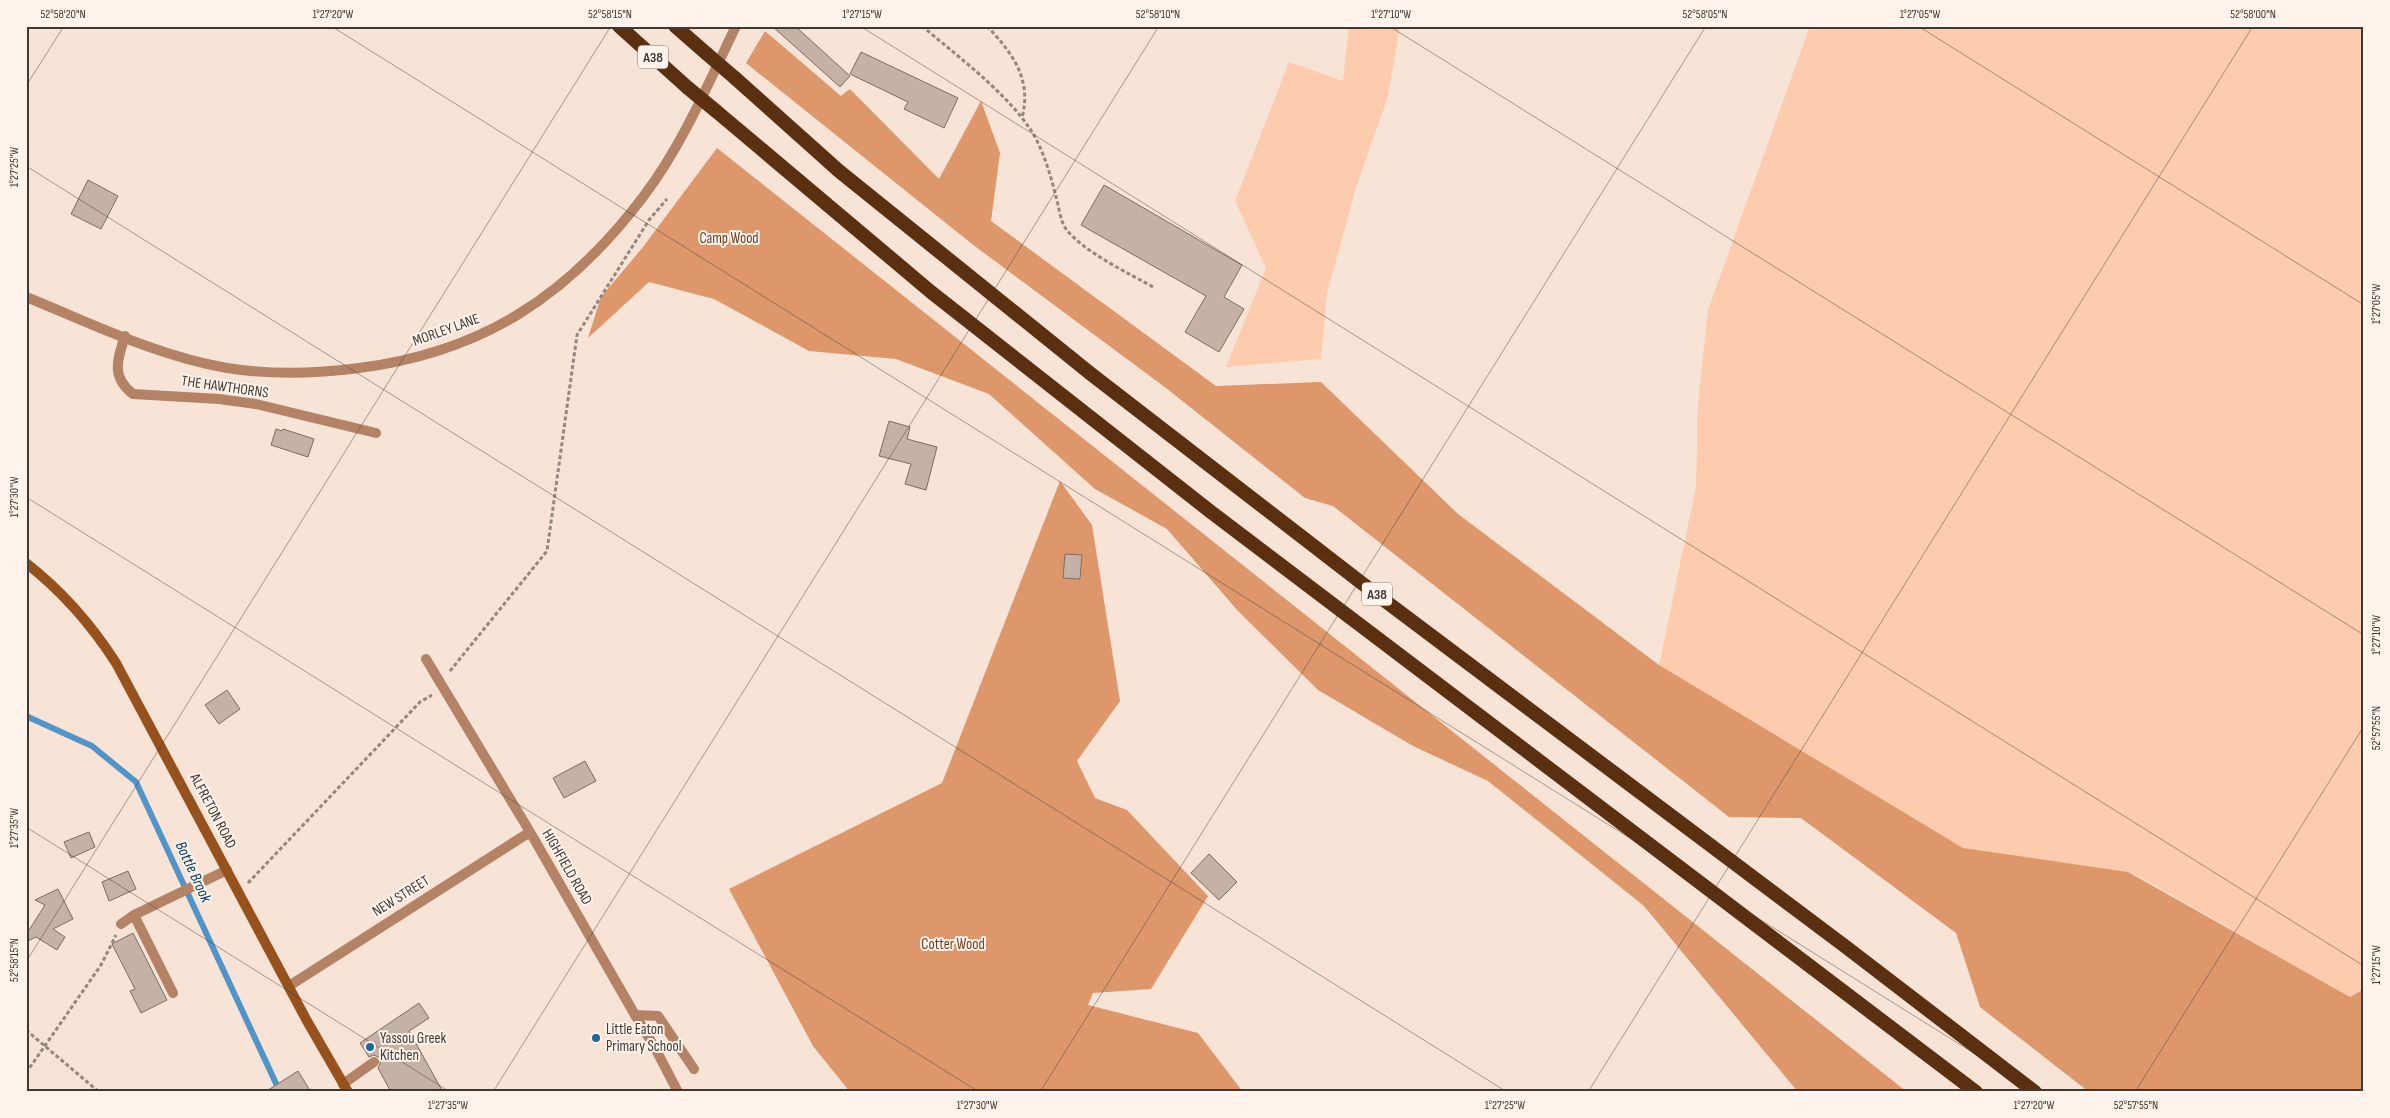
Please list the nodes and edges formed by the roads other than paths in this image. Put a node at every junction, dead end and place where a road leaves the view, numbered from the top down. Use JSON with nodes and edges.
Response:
{"nodes":[{"id":1,"x":619,"y":26,"type":"edge"},
{"id":2,"x":675,"y":26,"type":"edge"},
{"id":3,"x":736,"y":26,"type":"edge"},
{"id":4,"x":26,"y":297,"type":"edge"},
{"id":5,"x":125,"y":336,"type":"junction"},
{"id":6,"x":376,"y":434,"type":"dead end"},
{"id":7,"x":26,"y":563,"type":"edge"},
{"id":8,"x":426,"y":659,"type":"dead end"},
{"id":9,"x":530,"y":832,"type":"junction"},
{"id":10,"x":226,"y":870,"type":"junction"},
{"id":11,"x":134,"y":914,"type":"junction"},
{"id":12,"x":121,"y":924,"type":"road end"},
{"id":13,"x":288,"y":986,"type":"junction"},
{"id":14,"x":172,"y":993,"type":"dead end"},
{"id":15,"x":634,"y":1015,"type":"junction"},
{"id":16,"x":374,"y":1062,"type":"dead end"},
{"id":17,"x":694,"y":1069,"type":"dead end"},
{"id":18,"x":346,"y":1088,"type":"edge"},
{"id":19,"x":678,"y":1092,"type":"edge"},
{"id":20,"x":1976,"y":1092,"type":"edge"},
{"id":21,"x":2035,"y":1092,"type":"edge"}],
"edges":[{"from":1,"to":20,"type":"highway","number":"A38","bridge":true},
{"from":2,"to":21,"type":"highway","number":"A38","bridge":true},
{"from":3,"to":5,"type":"street","name":"MORLEY LANE"},
{"from":4,"to":5,"type":"street","name":"MORLEY LANE"},
{"from":5,"to":6,"type":"street","name":"THE HAWTHORNS"},
{"from":7,"to":10,"type":"main road","name":"ALFRETON ROAD"},
{"from":8,"to":9,"type":"street","name":"HIGHFIELD ROAD"},
{"from":9,"to":13,"type":"street","name":"NEW STREET"},
{"from":9,"to":15,"type":"street","name":"HIGHFIELD ROAD"},
{"from":10,"to":11,"type":"street"},
{"from":10,"to":13,"type":"main road","name":"ALFRETON ROAD"},
{"from":11,"to":12,"type":"street"},
{"from":11,"to":14,"type":"street"},
{"from":13,"to":18,"type":"main road","name":"ALFRETON ROAD"},
{"from":15,"to":17,"type":"street"},
{"from":15,"to":19,"type":"street","name":"HIGHFIELD ROAD"},
{"from":16,"to":18,"type":"street"}]}
